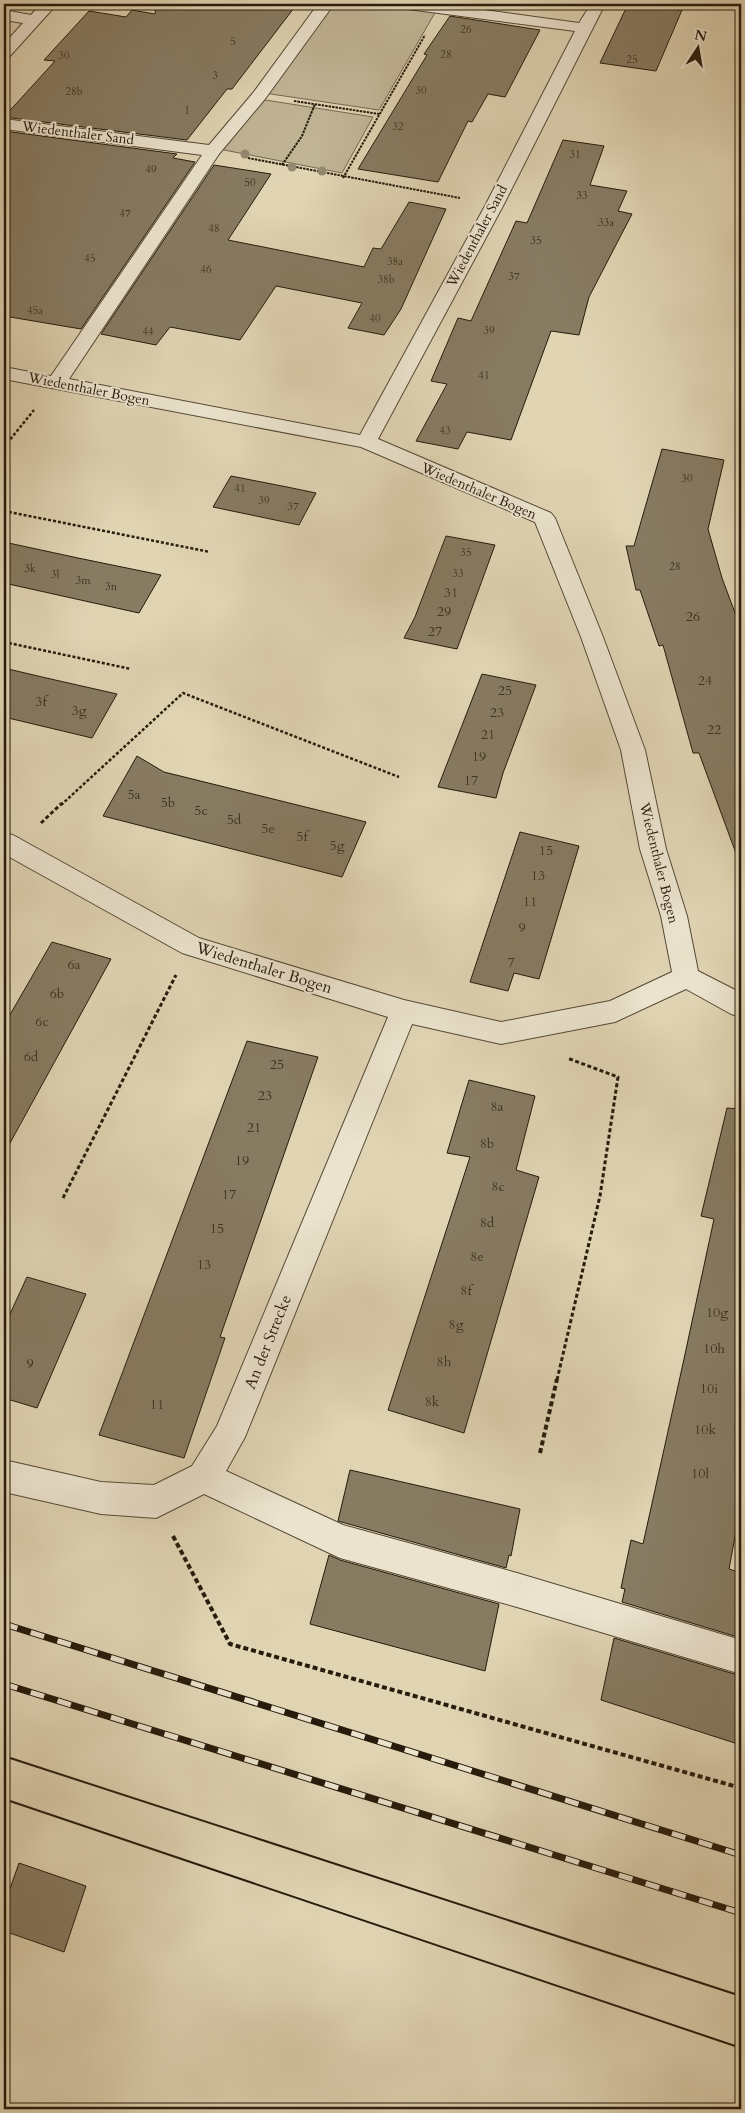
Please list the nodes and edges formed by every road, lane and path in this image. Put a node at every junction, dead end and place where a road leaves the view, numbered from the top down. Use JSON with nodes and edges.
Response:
{"nodes":[{"id":1,"x":49,"y":4,"type":"edge"},
{"id":2,"x":326,"y":4,"type":"edge"},
{"id":3,"x":408,"y":4,"type":"edge"},
{"id":4,"x":598,"y":4,"type":"edge"},
{"id":5,"x":440,"y":8,"type":"junction"},
{"id":6,"x":4,"y":15,"type":"edge"},
{"id":7,"x":34,"y":20,"type":"junction"},
{"id":8,"x":584,"y":28,"type":"junction"},
{"id":9,"x":4,"y":53,"type":"edge"},
{"id":10,"x":259,"y":96,"type":"junction"},
{"id":11,"x":315,"y":104,"type":"junction"},
{"id":12,"x":379,"y":114,"type":"junction"},
{"id":13,"x":4,"y":124,"type":"edge"},
{"id":14,"x":213,"y":151,"type":"junction"},
{"id":15,"x":282,"y":165,"type":"junction"},
{"id":16,"x":342,"y":178,"type":"junction"},
{"id":17,"x":495,"y":204,"type":"junction"},
{"id":18,"x":4,"y":372,"type":"edge"},
{"id":19,"x":57,"y":382,"type":"junction"},
{"id":20,"x":366,"y":442,"type":"junction"},
{"id":21,"x":4,"y":447,"type":"edge"},
{"id":22,"x":4,"y":512,"type":"edge"},
{"id":23,"x":210,"y":552,"type":"dead end"},
{"id":24,"x":4,"y":642,"type":"edge"},
{"id":25,"x":131,"y":669,"type":"dead end"},
{"id":26,"x":399,"y":777,"type":"dead end"},
{"id":27,"x":9,"y":845,"type":"edge"},
{"id":28,"x":191,"y":946,"type":"junction"},
{"id":29,"x":686,"y":977,"type":"junction"},
{"id":30,"x":741,"y":1006,"type":"edge"},
{"id":31,"x":404,"y":1011,"type":"junction"},
{"id":32,"x":564,"y":1056,"type":"dead end"},
{"id":33,"x":63,"y":1198,"type":"dead end"},
{"id":34,"x":540,"y":1453,"type":"dead end"},
{"id":35,"x":4,"y":1476,"type":"edge"},
{"id":36,"x":203,"y":1477,"type":"junction"},
{"id":37,"x":156,"y":1502,"type":"junction"},
{"id":38,"x":741,"y":1657,"type":"edge"},
{"id":39,"x":741,"y":1788,"type":"edge"}],
"edges":[{"from":1,"to":7,"type":"street"},
{"from":2,"to":10,"type":"street"},
{"from":3,"to":5,"type":"street"},
{"from":4,"to":8,"type":"street","name":"Wiedenthaler Sand"},
{"from":5,"to":8,"type":"street"},
{"from":5,"to":12,"type":"path"},
{"from":6,"to":7,"type":"street"},
{"from":7,"to":9,"type":"street"},
{"from":8,"to":17,"type":"street","name":"Wiedenthaler Sand"},
{"from":10,"to":11,"type":"path"},
{"from":10,"to":14,"type":"street"},
{"from":11,"to":12,"type":"path"},
{"from":11,"to":15,"type":"path"},
{"from":12,"to":16,"type":"path"},
{"from":13,"to":14,"type":"street","name":"Wiedenthaler Sand"},
{"from":14,"to":15,"type":"path"},
{"from":14,"to":19,"type":"street"},
{"from":15,"to":16,"type":"path"},
{"from":16,"to":17,"type":"path"},
{"from":17,"to":20,"type":"street","name":"Wiedenthaler Sand"},
{"from":18,"to":19,"type":"street","name":"Wiedenthaler Bogen"},
{"from":19,"to":20,"type":"street","name":"Wiedenthaler Bogen"},
{"from":19,"to":21,"type":"path"},
{"from":20,"to":29,"type":"street","name":"Wiedenthaler Bogen"},
{"from":22,"to":23,"type":"path"},
{"from":24,"to":25,"type":"path"},
{"from":26,"to":27,"type":"path"},
{"from":27,"to":28,"type":"street","name":"Wiedenthaler Bogen"},
{"from":28,"to":31,"type":"street","name":"Wiedenthaler Bogen"},
{"from":28,"to":33,"type":"path"},
{"from":29,"to":30,"type":"street"},
{"from":29,"to":31,"type":"street","name":"Wiedenthaler Bogen"},
{"from":31,"to":36,"type":"street","name":"An der Strecke"},
{"from":32,"to":34,"type":"path"},
{"from":35,"to":37,"type":"street"},
{"from":36,"to":37,"type":"street","name":"An der Strecke"},
{"from":36,"to":38,"type":"street"},
{"from":37,"to":39,"type":"path"}]}
